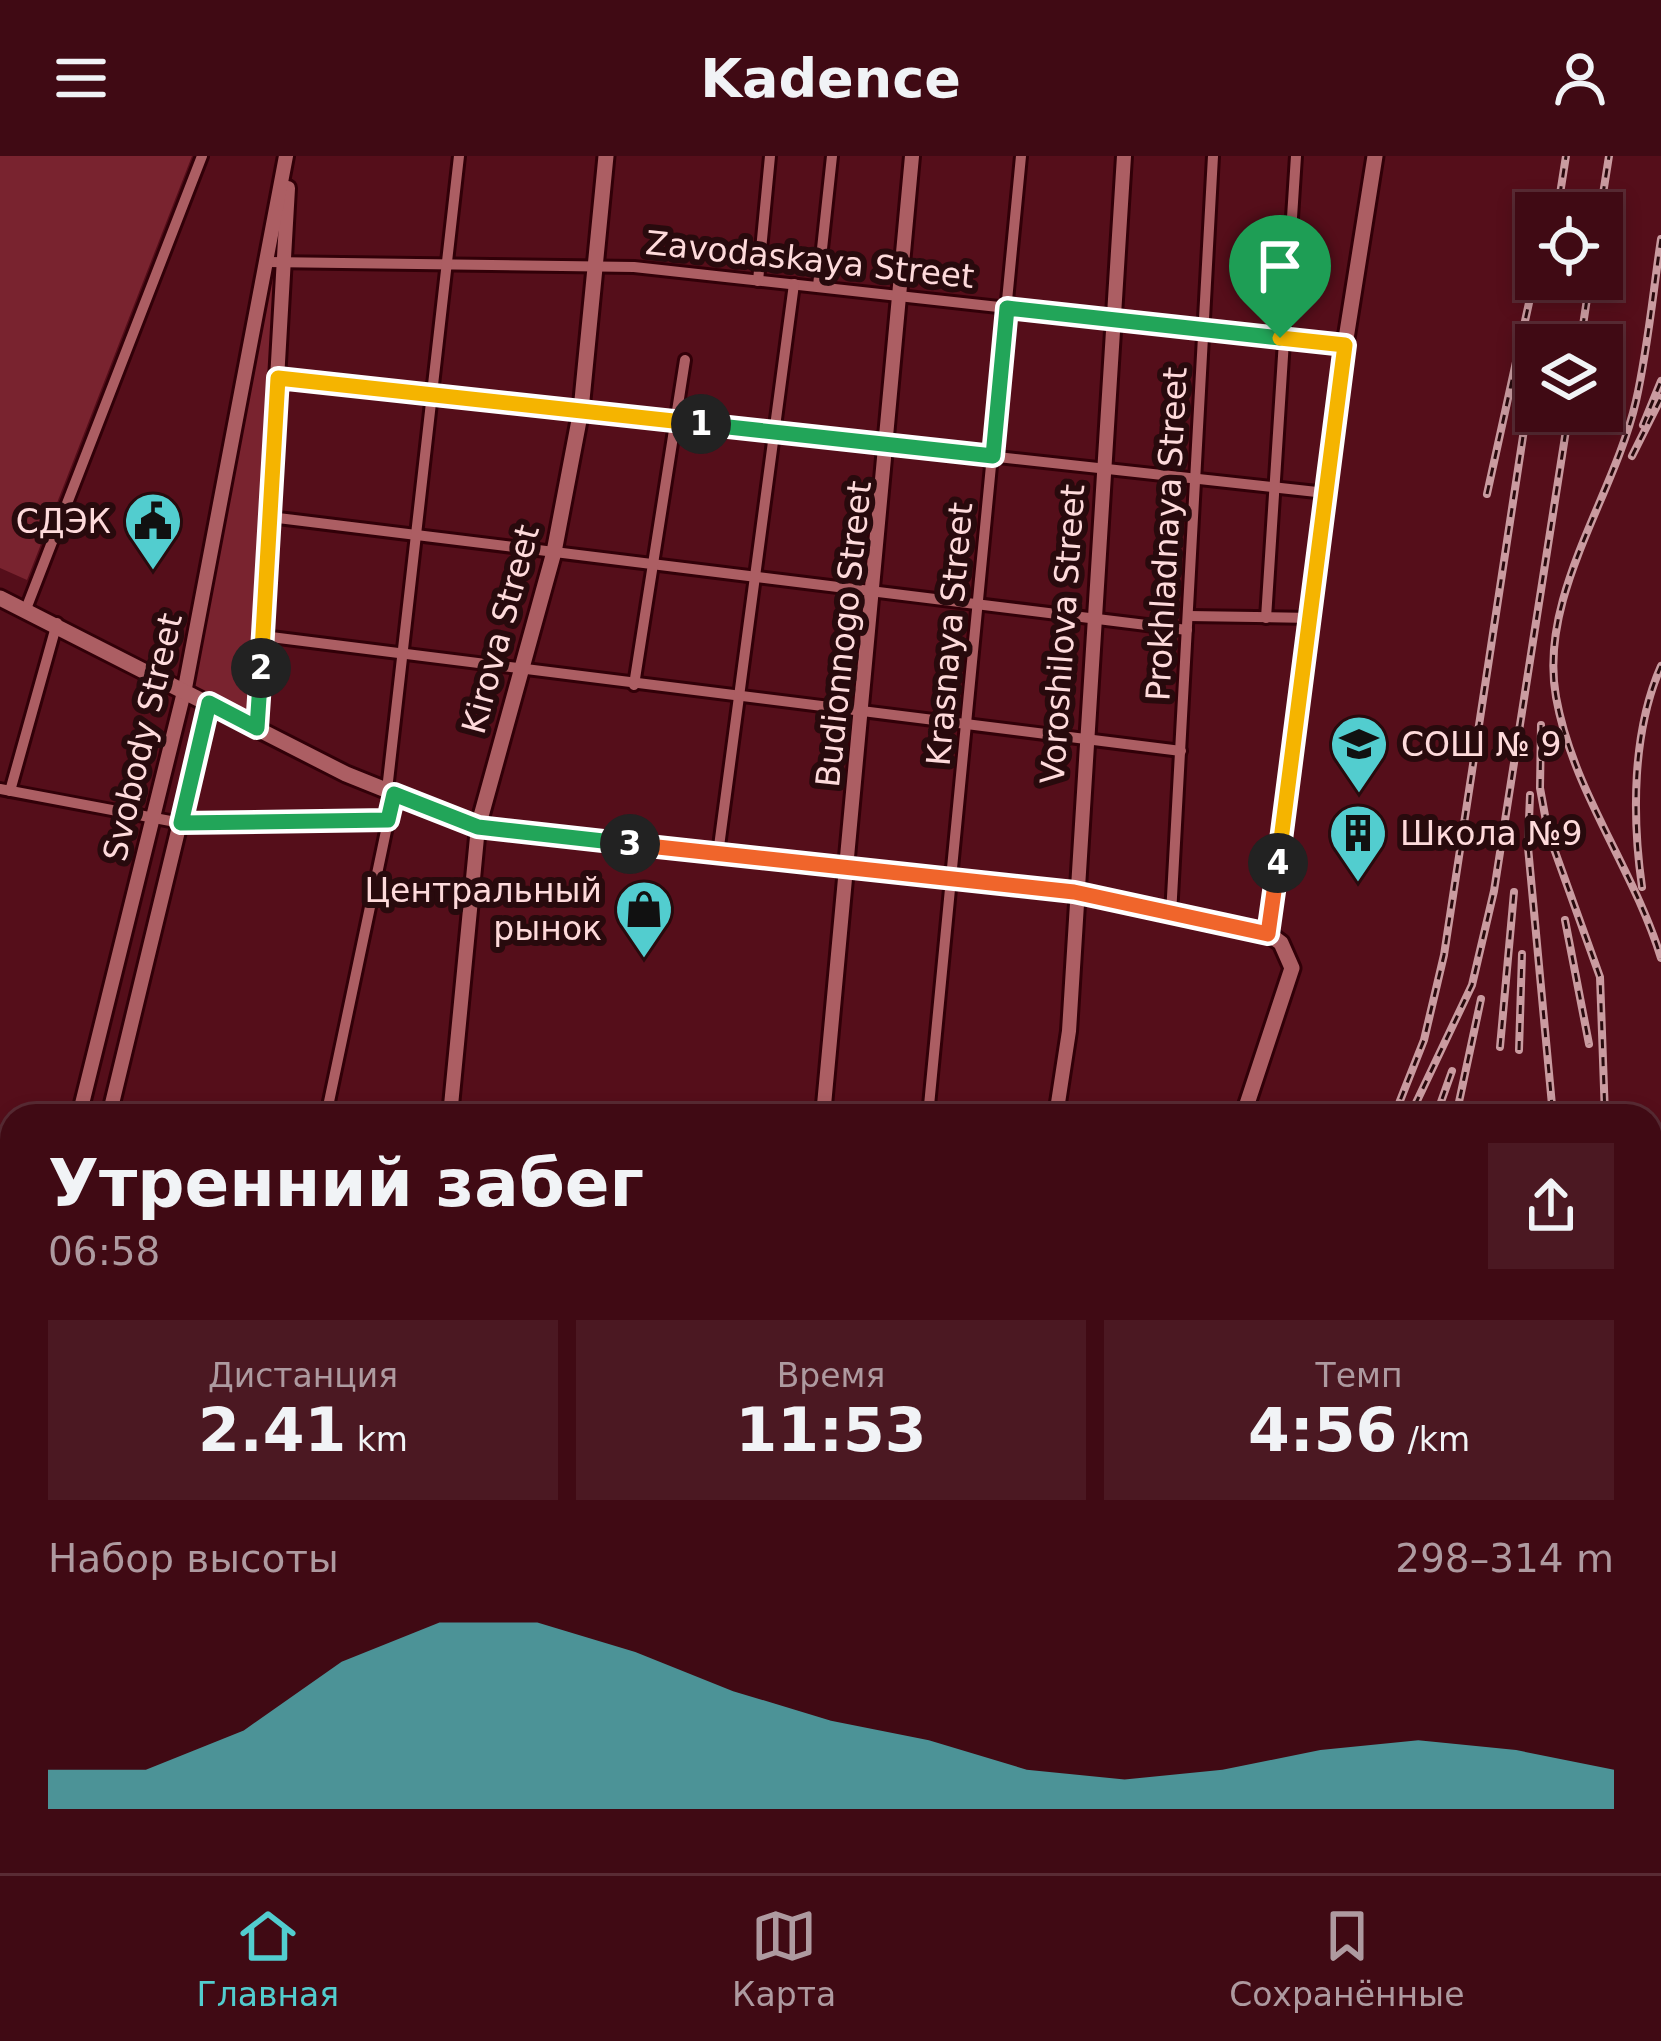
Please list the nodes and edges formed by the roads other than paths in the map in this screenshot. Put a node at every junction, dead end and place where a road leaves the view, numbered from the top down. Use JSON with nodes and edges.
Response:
{"nodes":[{"id":1,"x":202,"y":156,"type":"edge"},
{"id":2,"x":288,"y":156,"type":"edge"},
{"id":3,"x":459,"y":156,"type":"edge"},
{"id":4,"x":606,"y":156,"type":"edge"},
{"id":5,"x":770,"y":156,"type":"edge"},
{"id":6,"x":832,"y":156,"type":"edge"},
{"id":7,"x":913,"y":156,"type":"edge"},
{"id":8,"x":1021,"y":156,"type":"edge"},
{"id":9,"x":1124,"y":156,"type":"edge"},
{"id":10,"x":1214,"y":156,"type":"edge"},
{"id":11,"x":1295,"y":156,"type":"edge"},
{"id":12,"x":1375,"y":156,"type":"edge"},
{"id":13,"x":268,"y":262,"type":"junction"},
{"id":14,"x":284,"y":263,"type":"junction"},
{"id":15,"x":450,"y":267,"type":"junction"},
{"id":16,"x":596,"y":269,"type":"junction"},
{"id":17,"x":758,"y":280,"type":"junction"},
{"id":18,"x":794,"y":284,"type":"junction"},
{"id":19,"x":818,"y":286,"type":"junction"},
{"id":20,"x":904,"y":294,"type":"junction"},
{"id":21,"x":1007,"y":308,"type":"junction"},
{"id":22,"x":1114,"y":320,"type":"junction"},
{"id":23,"x":1204,"y":329,"type":"junction"},
{"id":24,"x":1280,"y":338,"type":"junction"},
{"id":25,"x":1345,"y":345,"type":"junction"},
{"id":26,"x":685,"y":361,"type":"dead end"},
{"id":27,"x":278,"y":378,"type":"junction"},
{"id":28,"x":435,"y":394,"type":"junction"},
{"id":29,"x":581,"y":410,"type":"junction"},
{"id":30,"x":675,"y":421,"type":"junction"},
{"id":31,"x":774,"y":432,"type":"junction"},
{"id":32,"x":889,"y":444,"type":"junction"},
{"id":33,"x":993,"y":456,"type":"junction"},
{"id":34,"x":1104,"y":468,"type":"junction"},
{"id":35,"x":1196,"y":478,"type":"junction"},
{"id":36,"x":1270,"y":486,"type":"junction"},
{"id":37,"x":1326,"y":493,"type":"junction"},
{"id":38,"x":270,"y":517,"type":"junction"},
{"id":39,"x":419,"y":535,"type":"junction"},
{"id":40,"x":554,"y":551,"type":"junction"},
{"id":41,"x":652,"y":564,"type":"junction"},
{"id":42,"x":755,"y":576,"type":"junction"},
{"id":43,"x":874,"y":591,"type":"junction"},
{"id":44,"x":0,"y":598,"type":"edge"},
{"id":45,"x":979,"y":604,"type":"junction"},
{"id":46,"x":26,"y":609,"type":"junction"},
{"id":47,"x":1266,"y":617,"type":"junction"},
{"id":48,"x":1094,"y":618,"type":"junction"},
{"id":49,"x":1313,"y":618,"type":"junction"},
{"id":50,"x":56,"y":623,"type":"junction"},
{"id":51,"x":1188,"y":623,"type":"junction"},
{"id":52,"x":263,"y":636,"type":"junction"},
{"id":53,"x":406,"y":654,"type":"junction"},
{"id":54,"x":521,"y":671,"type":"junction"},
{"id":55,"x":634,"y":685,"type":"junction"},
{"id":56,"x":185,"y":688,"type":"junction"},
{"id":57,"x":739,"y":698,"type":"junction"},
{"id":58,"x":209,"y":703,"type":"junction"},
{"id":59,"x":862,"y":712,"type":"junction"},
{"id":60,"x":968,"y":725,"type":"junction"},
{"id":61,"x":257,"y":728,"type":"junction"},
{"id":62,"x":1085,"y":740,"type":"junction"},
{"id":63,"x":1180,"y":751,"type":"junction"},
{"id":64,"x":5,"y":789,"type":"edge"},
{"id":65,"x":391,"y":792,"type":"junction"},
{"id":66,"x":150,"y":818,"type":"junction"},
{"id":67,"x":388,"y":820,"type":"junction"},
{"id":68,"x":181,"y":823,"type":"junction"},
{"id":69,"x":478,"y":827,"type":"junction"},
{"id":70,"x":718,"y":854,"type":"junction"},
{"id":71,"x":847,"y":868,"type":"junction"},
{"id":72,"x":953,"y":877,"type":"junction"},
{"id":73,"x":1074,"y":892,"type":"junction"},
{"id":74,"x":1171,"y":915,"type":"junction"},
{"id":75,"x":1268,"y":934,"type":"junction"},
{"id":76,"x":82,"y":1104,"type":"edge"},
{"id":77,"x":112,"y":1104,"type":"edge"},
{"id":78,"x":329,"y":1104,"type":"edge"},
{"id":79,"x":451,"y":1104,"type":"edge"},
{"id":80,"x":824,"y":1104,"type":"edge"},
{"id":81,"x":929,"y":1104,"type":"edge"},
{"id":82,"x":1058,"y":1104,"type":"edge"},
{"id":83,"x":1247,"y":1104,"type":"edge"}],
"edges":[{"from":1,"to":46,"type":"street"},
{"from":2,"to":13,"type":"street","name":"Svobody Street"},
{"from":2,"to":14,"type":"street","name":"Svobody Street"},
{"from":3,"to":15,"type":"street"},
{"from":4,"to":16,"type":"main road","name":"Kirova Street"},
{"from":5,"to":17,"type":"street"},
{"from":6,"to":19,"type":"street"},
{"from":7,"to":20,"type":"street","name":"Budionnogo Street"},
{"from":8,"to":21,"type":"street","name":"Krasnaya Street"},
{"from":9,"to":22,"type":"street","name":"Voroshilova Street"},
{"from":10,"to":23,"type":"street","name":"Prokhladnaya Street"},
{"from":11,"to":24,"type":"street"},
{"from":12,"to":25,"type":"main road"},
{"from":13,"to":14,"type":"street","name":"Zavodaskaya Street"},
{"from":13,"to":56,"type":"street","name":"Svobody Street"},
{"from":14,"to":15,"type":"street","name":"Zavodaskaya Street"},
{"from":14,"to":27,"type":"street","name":"Svobody Street"},
{"from":15,"to":16,"type":"street","name":"Zavodaskaya Street"},
{"from":15,"to":28,"type":"street"},
{"from":16,"to":17,"type":"street","name":"Zavodaskaya Street"},
{"from":16,"to":29,"type":"main road","name":"Kirova Street"},
{"from":17,"to":18,"type":"street","name":"Zavodaskaya Street"},
{"from":18,"to":19,"type":"street","name":"Zavodaskaya Street"},
{"from":18,"to":31,"type":"street"},
{"from":19,"to":20,"type":"street","name":"Zavodaskaya Street"},
{"from":20,"to":21,"type":"street","name":"Zavodaskaya Street"},
{"from":20,"to":32,"type":"street","name":"Budionnogo Street"},
{"from":21,"to":22,"type":"street","name":"Zavodaskaya Street"},
{"from":21,"to":33,"type":"street","name":"Krasnaya Street"},
{"from":22,"to":23,"type":"street","name":"Zavodaskaya Street"},
{"from":22,"to":34,"type":"street","name":"Voroshilova Street"},
{"from":23,"to":24,"type":"street","name":"Zavodaskaya Street"},
{"from":23,"to":35,"type":"street","name":"Prokhladnaya Street"},
{"from":24,"to":25,"type":"street","name":"Zavodaskaya Street"},
{"from":24,"to":36,"type":"street"},
{"from":25,"to":37,"type":"main road"},
{"from":26,"to":30,"type":"street"},
{"from":27,"to":28,"type":"street"},
{"from":27,"to":38,"type":"street","name":"Svobody Street"},
{"from":28,"to":29,"type":"street"},
{"from":28,"to":39,"type":"street"},
{"from":29,"to":30,"type":"street"},
{"from":29,"to":40,"type":"main road","name":"Kirova Street"},
{"from":30,"to":31,"type":"street"},
{"from":30,"to":41,"type":"street"},
{"from":31,"to":32,"type":"street"},
{"from":31,"to":42,"type":"street"},
{"from":32,"to":33,"type":"street"},
{"from":32,"to":43,"type":"street","name":"Budionnogo Street"},
{"from":33,"to":34,"type":"street"},
{"from":33,"to":45,"type":"street","name":"Krasnaya Street"},
{"from":34,"to":35,"type":"street"},
{"from":34,"to":48,"type":"street","name":"Voroshilova Street"},
{"from":35,"to":36,"type":"street"},
{"from":35,"to":51,"type":"street","name":"Prokhladnaya Street"},
{"from":36,"to":37,"type":"street"},
{"from":36,"to":47,"type":"street"},
{"from":37,"to":49,"type":"main road"},
{"from":38,"to":39,"type":"street"},
{"from":38,"to":52,"type":"street","name":"Svobody Street"},
{"from":39,"to":40,"type":"street"},
{"from":39,"to":53,"type":"street"},
{"from":40,"to":41,"type":"street"},
{"from":40,"to":54,"type":"main road","name":"Kirova Street"},
{"from":41,"to":42,"type":"street"},
{"from":41,"to":55,"type":"street"},
{"from":42,"to":43,"type":"street"},
{"from":42,"to":57,"type":"street"},
{"from":43,"to":45,"type":"street"},
{"from":43,"to":59,"type":"street","name":"Budionnogo Street"},
{"from":44,"to":46,"type":"main road"},
{"from":45,"to":48,"type":"street"},
{"from":45,"to":60,"type":"street","name":"Krasnaya Street"},
{"from":46,"to":50,"type":"main road"},
{"from":47,"to":49,"type":"street"},
{"from":47,"to":51,"type":"street"},
{"from":48,"to":51,"type":"street"},
{"from":48,"to":62,"type":"street","name":"Voroshilova Street"},
{"from":49,"to":75,"type":"main road"},
{"from":50,"to":56,"type":"main road"},
{"from":50,"to":64,"type":"street"},
{"from":51,"to":63,"type":"street","name":"Prokhladnaya Street"},
{"from":52,"to":53,"type":"street"},
{"from":52,"to":61,"type":"street","name":"Svobody Street"},
{"from":53,"to":54,"type":"street"},
{"from":53,"to":65,"type":"street"},
{"from":54,"to":55,"type":"street"},
{"from":54,"to":69,"type":"main road","name":"Kirova Street"},
{"from":55,"to":57,"type":"street"},
{"from":56,"to":58,"type":"main road"},
{"from":56,"to":66,"type":"street","name":"Svobody Street"},
{"from":57,"to":59,"type":"street"},
{"from":57,"to":70,"type":"street"},
{"from":58,"to":61,"type":"main road"},
{"from":58,"to":68,"type":"street","name":"Svobody Street"},
{"from":59,"to":60,"type":"street"},
{"from":59,"to":71,"type":"street","name":"Budionnogo Street"},
{"from":60,"to":62,"type":"street"},
{"from":60,"to":72,"type":"street","name":"Krasnaya Street"},
{"from":61,"to":65,"type":"main road"},
{"from":62,"to":63,"type":"street"},
{"from":62,"to":73,"type":"street","name":"Voroshilova Street"},
{"from":63,"to":74,"type":"street","name":"Prokhladnaya Street"},
{"from":64,"to":66,"type":"street"},
{"from":65,"to":67,"type":"street"},
{"from":65,"to":69,"type":"main road"},
{"from":66,"to":68,"type":"street"},
{"from":66,"to":76,"type":"street","name":"Svobody Street"},
{"from":67,"to":68,"type":"street"},
{"from":67,"to":78,"type":"street"},
{"from":68,"to":77,"type":"street","name":"Svobody Street"},
{"from":69,"to":70,"type":"main road"},
{"from":69,"to":79,"type":"street","name":"Kirova Street"},
{"from":70,"to":71,"type":"main road"},
{"from":71,"to":72,"type":"main road"},
{"from":71,"to":80,"type":"street","name":"Budionnogo Street"},
{"from":72,"to":73,"type":"main road"},
{"from":72,"to":81,"type":"street","name":"Krasnaya Street"},
{"from":73,"to":74,"type":"main road"},
{"from":73,"to":82,"type":"street","name":"Voroshilova Street"},
{"from":74,"to":75,"type":"main road"},
{"from":75,"to":83,"type":"main road"}]}
